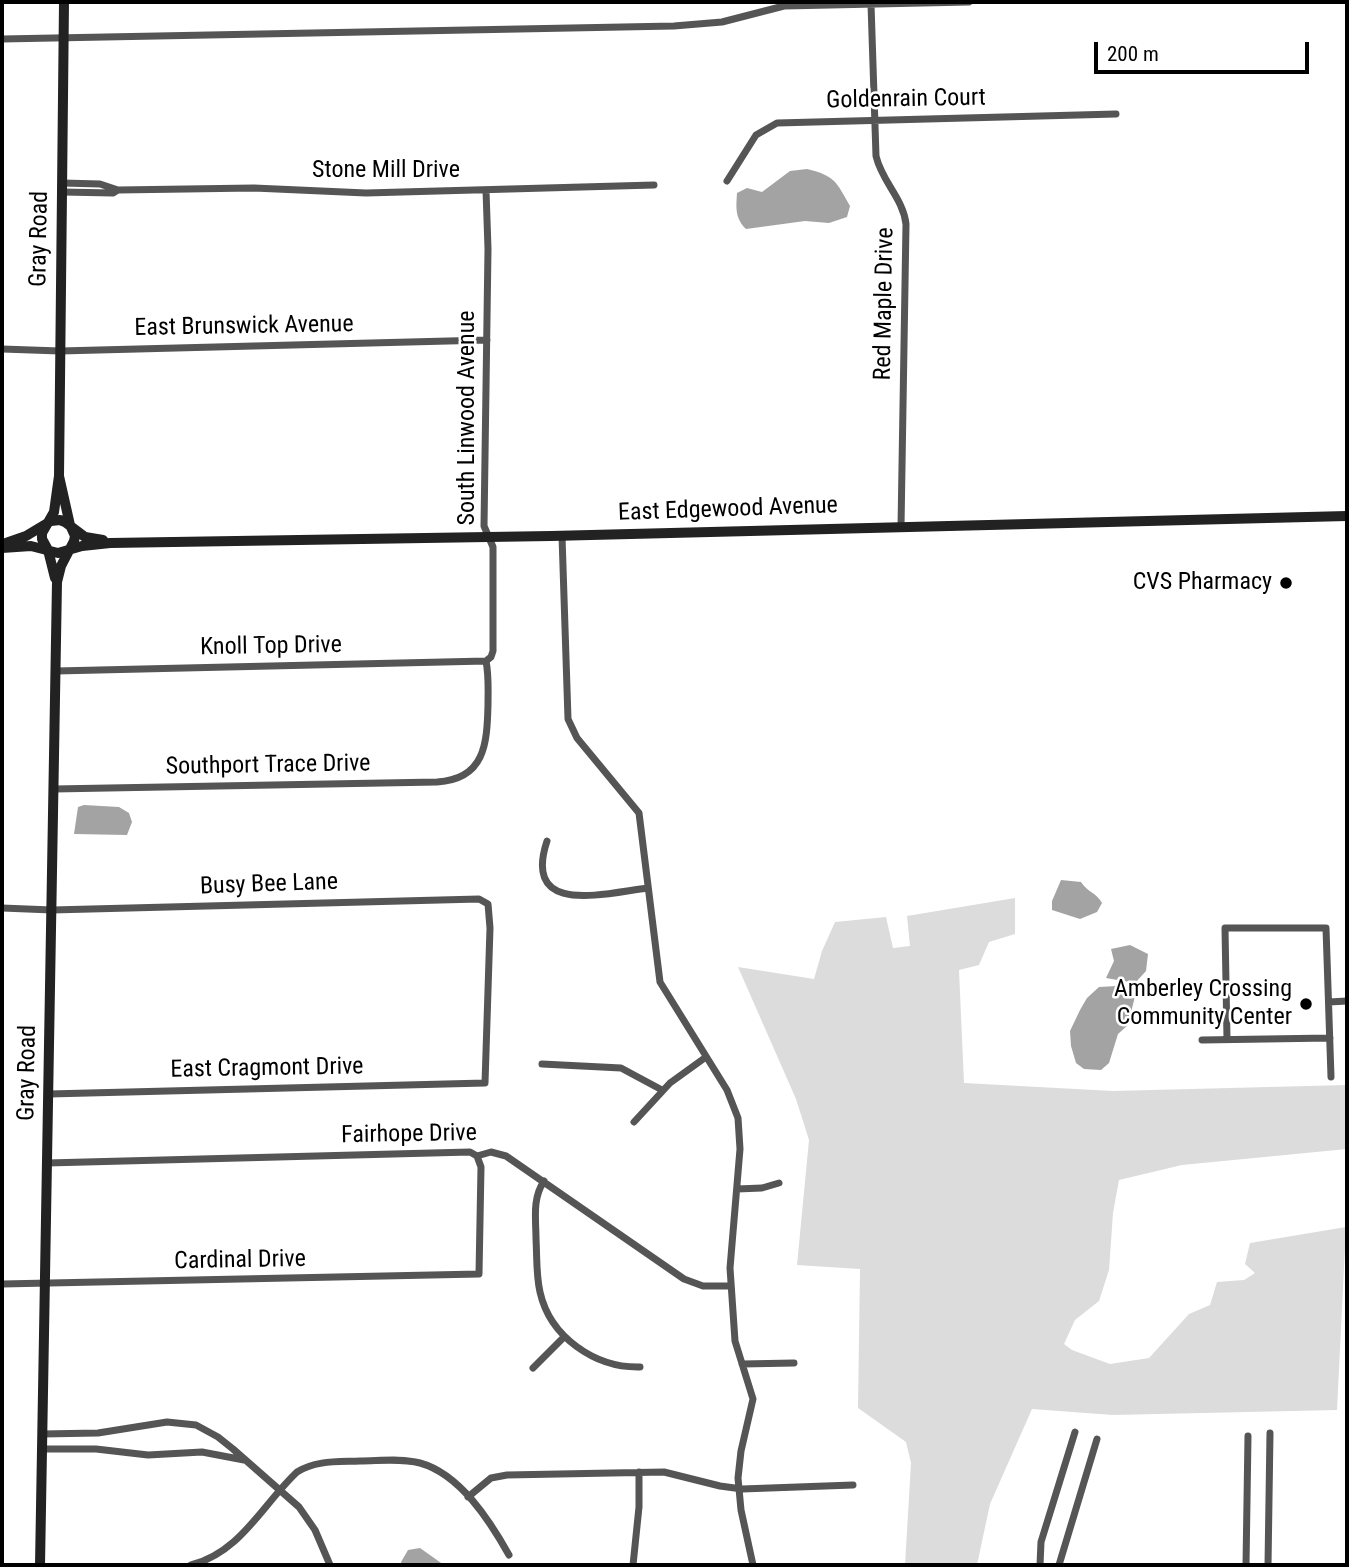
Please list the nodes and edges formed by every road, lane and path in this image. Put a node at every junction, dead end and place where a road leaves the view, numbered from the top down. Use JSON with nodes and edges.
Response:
{"nodes":[{"id":1,"x":64,"y":2,"type":"edge"},
{"id":2,"x":970,"y":2,"type":"edge"},
{"id":3,"x":871,"y":4,"type":"junction"},
{"id":4,"x":64,"y":38,"type":"junction"},
{"id":5,"x":2,"y":39,"type":"edge"},
{"id":6,"x":1116,"y":114,"type":"dead end"},
{"id":7,"x":874,"y":120,"type":"junction"},
{"id":8,"x":727,"y":181,"type":"dead end"},
{"id":9,"x":654,"y":186,"type":"dead end"},
{"id":10,"x":62,"y":188,"type":"junction"},
{"id":11,"x":486,"y":190,"type":"junction"},
{"id":12,"x":487,"y":340,"type":"junction"},
{"id":13,"x":2,"y":349,"type":"edge"},
{"id":14,"x":60,"y":351,"type":"junction"},
{"id":15,"x":59,"y":476,"type":"junction"},
{"id":16,"x":1347,"y":516,"type":"edge"},
{"id":17,"x":46,"y":524,"type":"junction"},
{"id":18,"x":70,"y":525,"type":"junction"},
{"id":19,"x":901,"y":527,"type":"junction"},
{"id":20,"x":562,"y":536,"type":"junction"},
{"id":21,"x":489,"y":537,"type":"junction"},
{"id":22,"x":110,"y":543,"type":"junction"},
{"id":23,"x":2,"y":546,"type":"edge"},
{"id":24,"x":48,"y":550,"type":"junction"},
{"id":25,"x":68,"y":551,"type":"junction"},
{"id":26,"x":57,"y":582,"type":"junction"},
{"id":27,"x":486,"y":661,"type":"junction"},
{"id":28,"x":56,"y":671,"type":"junction"},
{"id":29,"x":476,"y":764,"type":"joint"},
{"id":30,"x":54,"y":789,"type":"junction"},
{"id":31,"x":547,"y":841,"type":"dead end"},
{"id":32,"x":648,"y":888,"type":"junction"},
{"id":33,"x":2,"y":908,"type":"edge"},
{"id":34,"x":52,"y":910,"type":"junction"},
{"id":35,"x":1347,"y":1001,"type":"edge"},
{"id":36,"x":1329,"y":1002,"type":"junction"},
{"id":37,"x":1330,"y":1038,"type":"junction"},
{"id":38,"x":1227,"y":1039,"type":"junction"},
{"id":39,"x":1202,"y":1040,"type":"dead end"},
{"id":40,"x":706,"y":1057,"type":"junction"},
{"id":41,"x":542,"y":1064,"type":"dead end"},
{"id":42,"x":1331,"y":1076,"type":"dead end"},
{"id":43,"x":485,"y":1083,"type":"joint"},
{"id":44,"x":662,"y":1090,"type":"junction"},
{"id":45,"x":49,"y":1094,"type":"junction"},
{"id":46,"x":634,"y":1122,"type":"dead end"},
{"id":47,"x":477,"y":1156,"type":"junction"},
{"id":48,"x":47,"y":1163,"type":"junction"},
{"id":49,"x":544,"y":1181,"type":"junction"},
{"id":50,"x":779,"y":1183,"type":"dead end"},
{"id":51,"x":737,"y":1189,"type":"junction"},
{"id":52,"x":2,"y":1284,"type":"edge"},
{"id":53,"x":45,"y":1284,"type":"junction"},
{"id":54,"x":731,"y":1286,"type":"junction"},
{"id":55,"x":564,"y":1337,"type":"junction"},
{"id":56,"x":794,"y":1363,"type":"dead end"},
{"id":57,"x":742,"y":1364,"type":"junction"},
{"id":58,"x":640,"y":1367,"type":"dead end"},
{"id":59,"x":533,"y":1368,"type":"dead end"},
{"id":60,"x":1075,"y":1432,"type":"dead end"},
{"id":61,"x":1270,"y":1433,"type":"dead end"},
{"id":62,"x":42,"y":1434,"type":"junction"},
{"id":63,"x":1248,"y":1436,"type":"dead end"},
{"id":64,"x":1097,"y":1439,"type":"dead end"},
{"id":65,"x":42,"y":1449,"type":"junction"},
{"id":66,"x":244,"y":1460,"type":"junction"},
{"id":67,"x":639,"y":1472,"type":"junction"},
{"id":68,"x":853,"y":1485,"type":"dead end"},
{"id":69,"x":738,"y":1489,"type":"junction"},
{"id":70,"x":280,"y":1490,"type":"junction"},
{"id":71,"x":468,"y":1497,"type":"junction"},
{"id":72,"x":509,"y":1555,"type":"dead end"},
{"id":73,"x":40,"y":1565,"type":"edge"},
{"id":74,"x":191,"y":1565,"type":"edge"},
{"id":75,"x":330,"y":1565,"type":"edge"},
{"id":76,"x":633,"y":1565,"type":"edge"},
{"id":77,"x":753,"y":1565,"type":"edge"},
{"id":78,"x":1040,"y":1565,"type":"edge"},
{"id":79,"x":1059,"y":1565,"type":"edge"},
{"id":80,"x":1246,"y":1565,"type":"edge"},
{"id":81,"x":1268,"y":1565,"type":"edge"}],
"edges":[{"from":1,"to":4,"type":"street","name":"Gray Road"},
{"from":2,"to":3,"type":"street"},
{"from":3,"to":4,"type":"street"},
{"from":3,"to":7,"type":"street","name":"Red Maple Drive"},
{"from":4,"to":5,"type":"street"},
{"from":4,"to":10,"type":"street","name":"Gray Road"},
{"from":6,"to":7,"type":"street","name":"Goldenrain Court"},
{"from":7,"to":8,"type":"street","name":"Goldenrain Court"},
{"from":7,"to":19,"type":"street","name":"Red Maple Drive"},
{"from":9,"to":11,"type":"street","name":"Stone Mill Drive"},
{"from":10,"to":11,"type":"street","name":"Stone Mill Drive"},
{"from":10,"to":14,"type":"street","name":"Gray Road"},
{"from":11,"to":12,"type":"street","name":"South Linwood Avenue"},
{"from":12,"to":14,"type":"street","name":"East Brunswick Avenue"},
{"from":12,"to":21,"type":"street","name":"South Linwood Avenue"},
{"from":13,"to":14,"type":"street","name":"East Brunswick Avenue"},
{"from":14,"to":15,"type":"street","name":"Gray Road"},
{"from":15,"to":17,"type":"street","name":"Gray Road"},
{"from":15,"to":18,"type":"street","name":"Gray Road"},
{"from":16,"to":19,"type":"street","name":"East Edgewood Avenue"},
{"from":17,"to":18,"type":"street"},
{"from":17,"to":23,"type":"street"},
{"from":17,"to":24,"type":"street"},
{"from":18,"to":22,"type":"street","name":"East Edgewood Avenue"},
{"from":18,"to":25,"type":"street"},
{"from":19,"to":20,"type":"street","name":"East Edgewood Avenue"},
{"from":20,"to":21,"type":"street","name":"East Edgewood Avenue"},
{"from":20,"to":32,"type":"street"},
{"from":21,"to":22,"type":"street","name":"East Edgewood Avenue"},
{"from":21,"to":27,"type":"street","name":"South Linwood Avenue"},
{"from":22,"to":25,"type":"street","name":"East Edgewood Avenue"},
{"from":23,"to":24,"type":"street"},
{"from":24,"to":25,"type":"street"},
{"from":24,"to":26,"type":"street","name":"Gray Road"},
{"from":25,"to":26,"type":"street","name":"Gray Road"},
{"from":26,"to":28,"type":"street","name":"Gray Road"},
{"from":27,"to":28,"type":"street","name":"Knoll Top Drive"},
{"from":27,"to":29,"type":"street","name":"South Linwood Avenue"},
{"from":28,"to":30,"type":"street","name":"Gray Road"},
{"from":29,"to":30,"type":"street","name":"Southport Trace Drive"},
{"from":30,"to":34,"type":"street","name":"Gray Road"},
{"from":31,"to":32,"type":"street"},
{"from":32,"to":40,"type":"street"},
{"from":33,"to":34,"type":"street","name":"Busy Bee Lane"},
{"from":34,"to":43,"type":"street","name":"Busy Bee Lane"},
{"from":34,"to":45,"type":"street","name":"Gray Road"},
{"from":35,"to":36,"type":"street"},
{"from":36,"to":37,"type":"street"},
{"from":36,"to":38,"type":"street"},
{"from":37,"to":38,"type":"street"},
{"from":37,"to":42,"type":"street"},
{"from":38,"to":39,"type":"street"},
{"from":40,"to":44,"type":"street"},
{"from":40,"to":51,"type":"street"},
{"from":41,"to":44,"type":"street"},
{"from":43,"to":45,"type":"street","name":"East Cragmont Drive"},
{"from":44,"to":46,"type":"street"},
{"from":45,"to":48,"type":"street","name":"Gray Road"},
{"from":47,"to":48,"type":"street","name":"Fairhope Drive"},
{"from":47,"to":49,"type":"street","name":"Fairhope Drive"},
{"from":47,"to":53,"type":"street","name":"Cardinal Drive"},
{"from":48,"to":53,"type":"street","name":"Gray Road"},
{"from":49,"to":54,"type":"street","name":"Fairhope Drive"},
{"from":49,"to":55,"type":"street"},
{"from":50,"to":51,"type":"street"},
{"from":51,"to":54,"type":"street"},
{"from":52,"to":53,"type":"street","name":"Cardinal Drive"},
{"from":53,"to":62,"type":"street","name":"Gray Road"},
{"from":54,"to":57,"type":"street"},
{"from":55,"to":58,"type":"street"},
{"from":55,"to":59,"type":"street"},
{"from":56,"to":57,"type":"street"},
{"from":57,"to":69,"type":"street"},
{"from":60,"to":78,"type":"street"},
{"from":61,"to":81,"type":"street"},
{"from":62,"to":65,"type":"street","name":"Gray Road"},
{"from":62,"to":66,"type":"street"},
{"from":63,"to":80,"type":"street"},
{"from":64,"to":79,"type":"street"},
{"from":65,"to":66,"type":"street"},
{"from":65,"to":73,"type":"street","name":"Gray Road"},
{"from":66,"to":70,"type":"street"},
{"from":67,"to":69,"type":"street"},
{"from":67,"to":71,"type":"street"},
{"from":67,"to":76,"type":"street"},
{"from":68,"to":69,"type":"street"},
{"from":69,"to":77,"type":"street"},
{"from":70,"to":71,"type":"street"},
{"from":70,"to":74,"type":"street"},
{"from":70,"to":75,"type":"street"},
{"from":71,"to":72,"type":"street"}]}
